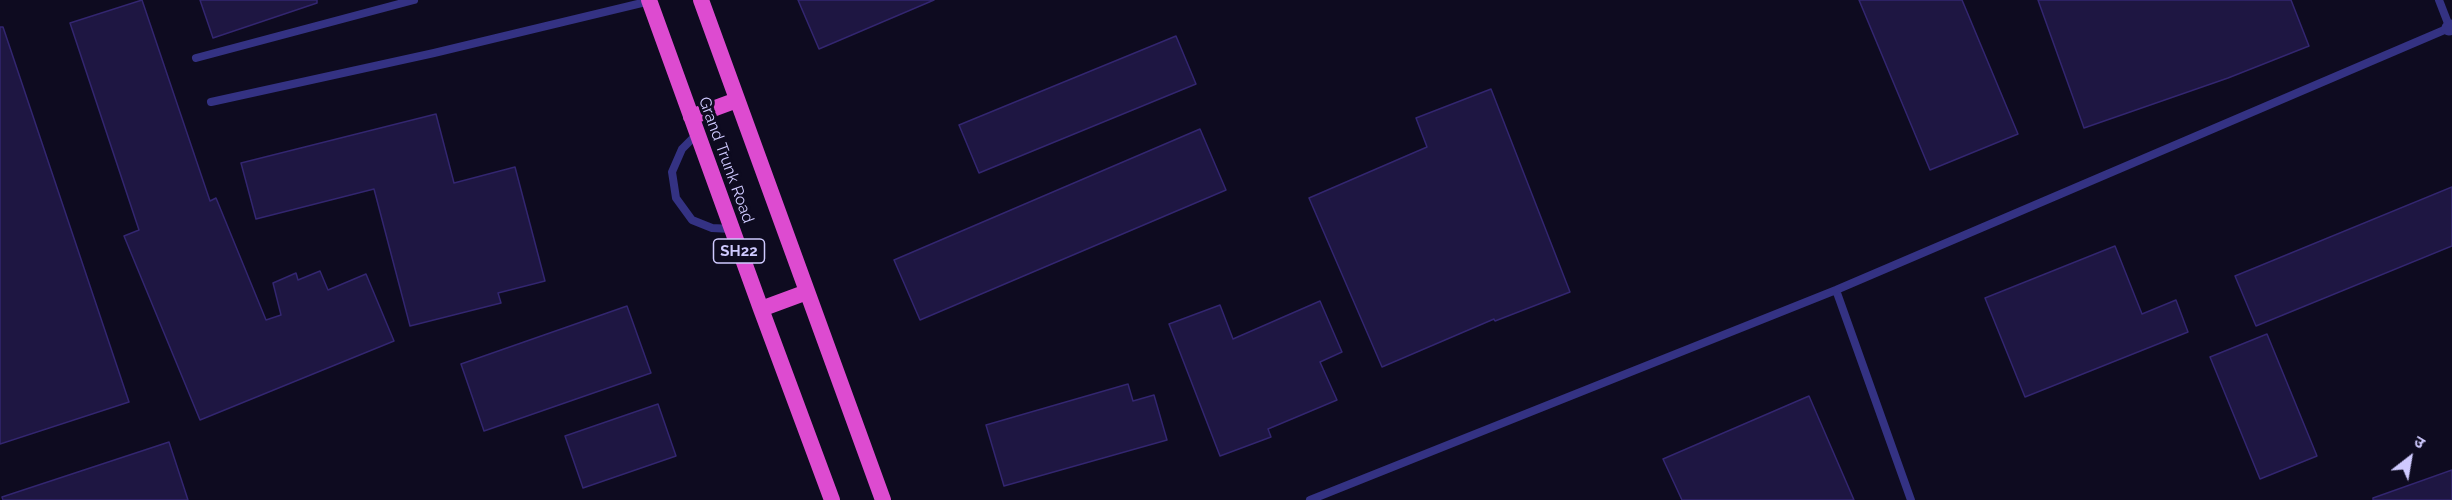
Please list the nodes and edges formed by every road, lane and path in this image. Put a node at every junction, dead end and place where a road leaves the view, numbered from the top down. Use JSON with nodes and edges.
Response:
{"nodes":[{"id":1,"x":414,"y":0,"type":"edge"},
{"id":2,"x":700,"y":0,"type":"edge"},
{"id":3,"x":2439,"y":0,"type":"edge"},
{"id":4,"x":650,"y":1,"type":"edge"},
{"id":5,"x":2451,"y":30,"type":"edge"},
{"id":6,"x":196,"y":58,"type":"dead end"},
{"id":7,"x":737,"y":100,"type":"junction"},
{"id":8,"x":211,"y":102,"type":"dead end"},
{"id":9,"x":691,"y":117,"type":"junction"},
{"id":10,"x":697,"y":134,"type":"junction"},
{"id":11,"x":732,"y":229,"type":"junction"},
{"id":12,"x":1836,"y":290,"type":"junction"},
{"id":13,"x":807,"y":292,"type":"junction"},
{"id":14,"x":761,"y":309,"type":"junction"},
{"id":15,"x":832,"y":500,"type":"edge"},
{"id":16,"x":883,"y":500,"type":"edge"},
{"id":17,"x":1310,"y":500,"type":"edge"},
{"id":18,"x":1911,"y":500,"type":"edge"}],
"edges":[{"from":1,"to":6,"type":"lane"},
{"from":2,"to":7,"type":"highway","name":"Grand Trunk Road","number":"SH22"},
{"from":3,"to":5,"type":"lane"},
{"from":4,"to":8,"type":"lane"},
{"from":4,"to":9,"type":"highway","name":"Grand Trunk Road","number":"SH22"},
{"from":5,"to":12,"type":"lane"},
{"from":7,"to":9,"type":"highway"},
{"from":7,"to":13,"type":"highway","name":"Grand Trunk Road","number":"SH22"},
{"from":9,"to":10,"type":"highway","name":"Grand Trunk Road","number":"SH22"},
{"from":10,"to":11,"type":"highway","name":"Grand Trunk Road","number":"SH22"},
{"from":10,"to":11,"type":"lane"},
{"from":11,"to":14,"type":"highway","name":"Grand Trunk Road","number":"SH22"},
{"from":12,"to":17,"type":"lane"},
{"from":12,"to":18,"type":"lane"},
{"from":13,"to":14,"type":"highway"},
{"from":13,"to":16,"type":"highway","name":"Grand Trunk Road","number":"SH22"},
{"from":14,"to":15,"type":"highway","name":"Grand Trunk Road","number":"SH22"}]}
